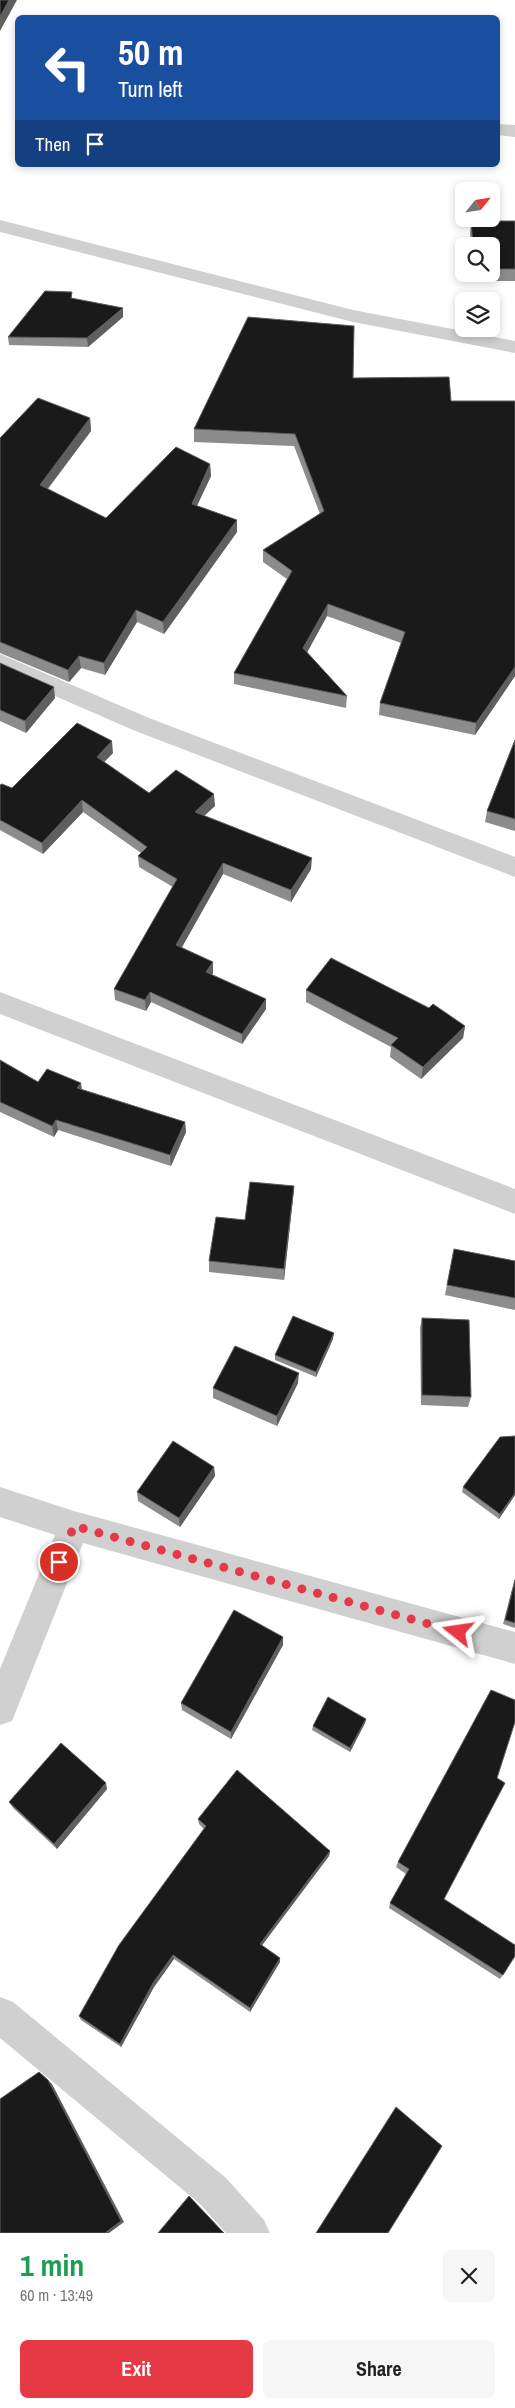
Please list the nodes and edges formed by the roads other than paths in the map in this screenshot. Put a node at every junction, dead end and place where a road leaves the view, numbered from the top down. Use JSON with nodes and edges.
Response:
{"nodes":[{"id":1,"x":500,"y":130,"type":"edge"},
{"id":2,"x":515,"y":131,"type":"edge"},
{"id":3,"x":0,"y":226,"type":"edge"},
{"id":4,"x":515,"y":347,"type":"edge"},
{"id":5,"x":0,"y":662,"type":"edge"},
{"id":6,"x":515,"y":867,"type":"edge"},
{"id":7,"x":0,"y":1003,"type":"edge"},
{"id":8,"x":515,"y":1202,"type":"edge"},
{"id":9,"x":0,"y":1502,"type":"edge"},
{"id":10,"x":74,"y":1526,"type":"junction"},
{"id":11,"x":515,"y":1648,"type":"edge"},
{"id":12,"x":0,"y":1709,"type":"edge"},
{"id":13,"x":0,"y":2014,"type":"edge"},
{"id":14,"x":250,"y":2233,"type":"edge"}],
"edges":[{"from":1,"to":2,"type":"street"},
{"from":3,"to":4,"type":"street"},
{"from":5,"to":6,"type":"street"},
{"from":7,"to":8,"type":"street"},
{"from":9,"to":10,"type":"street"},
{"from":10,"to":11,"type":"street"},
{"from":10,"to":12,"type":"street"},
{"from":13,"to":14,"type":"street"}]}
